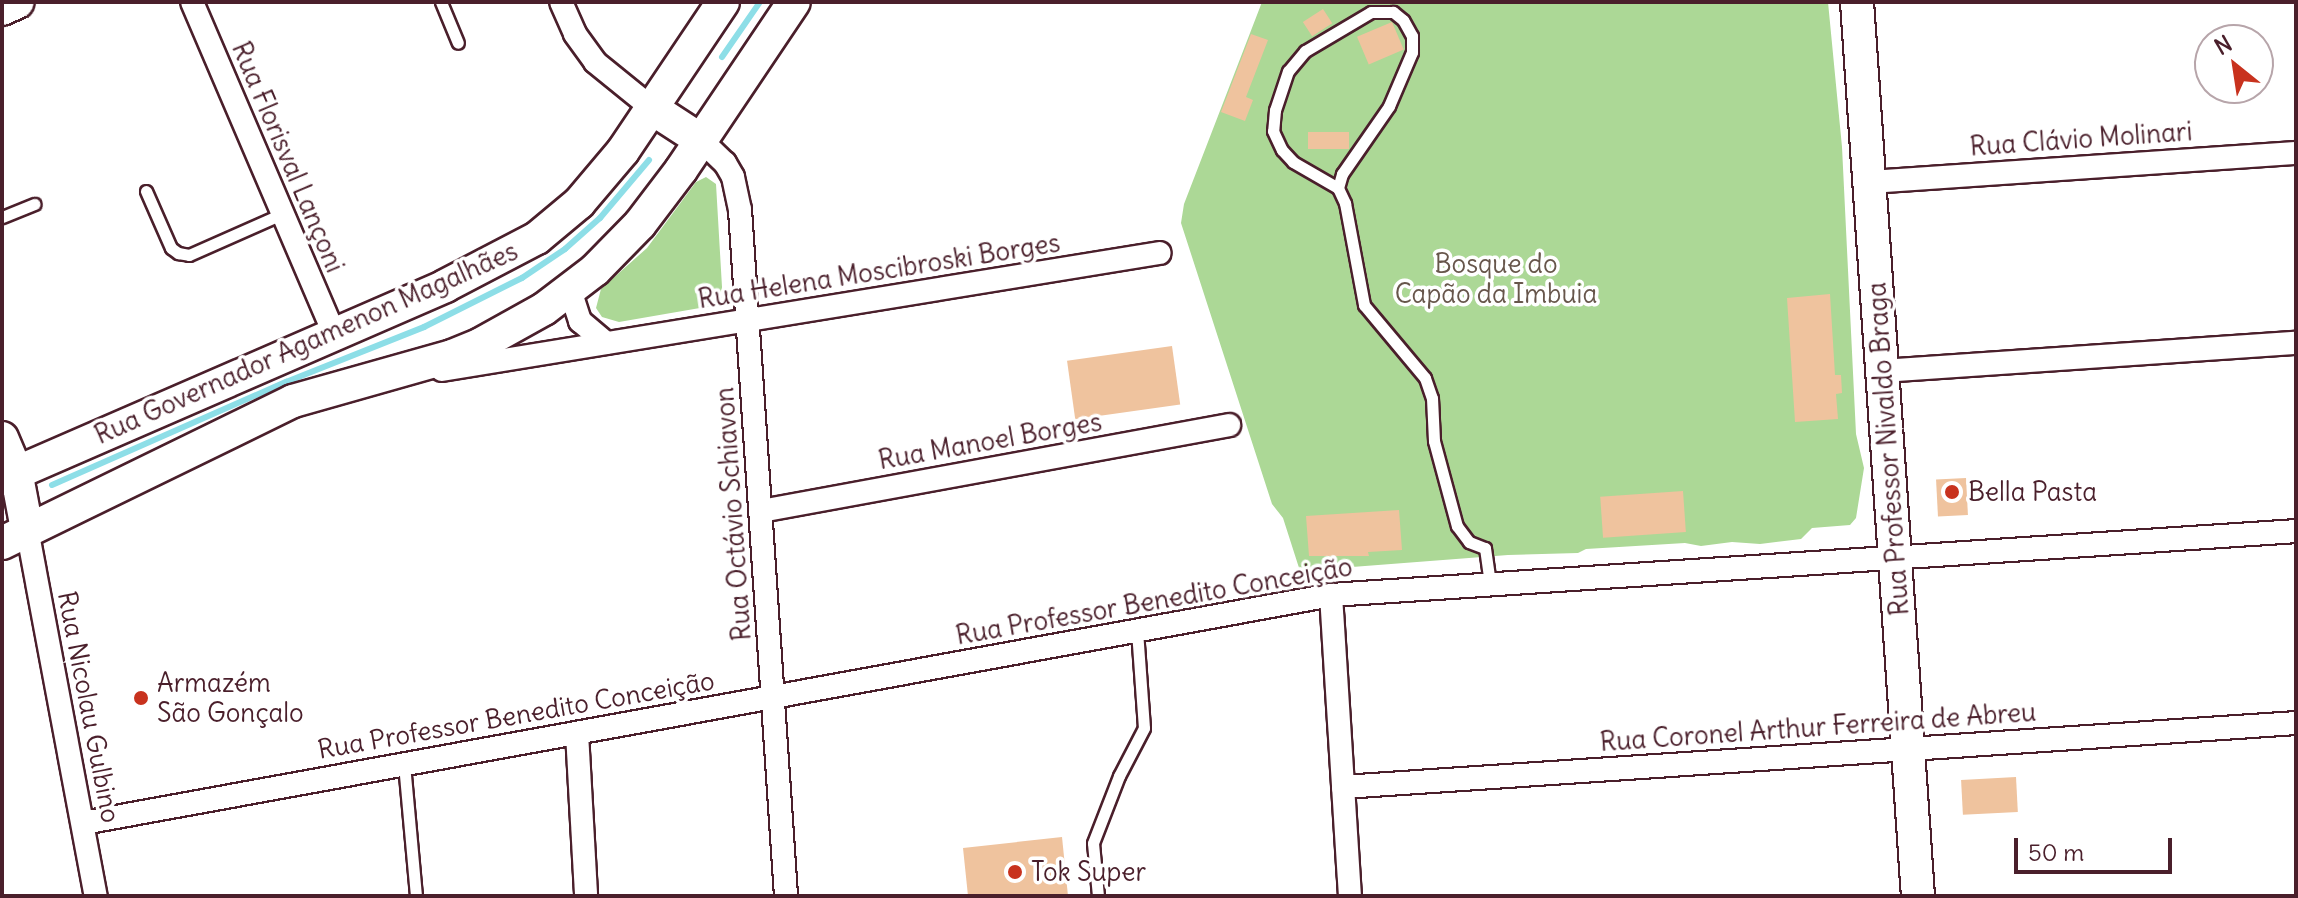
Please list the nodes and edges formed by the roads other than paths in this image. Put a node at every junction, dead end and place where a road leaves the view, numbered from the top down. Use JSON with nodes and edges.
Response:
{"nodes":[{"id":1,"x":18,"y":2,"type":"edge"},
{"id":2,"x":192,"y":2,"type":"edge"},
{"id":3,"x":441,"y":2,"type":"edge"},
{"id":4,"x":561,"y":2,"type":"edge"},
{"id":5,"x":723,"y":2,"type":"edge"},
{"id":6,"x":794,"y":2,"type":"edge"},
{"id":7,"x":1857,"y":2,"type":"edge"},
{"id":8,"x":2,"y":9,"type":"edge"},
{"id":9,"x":458,"y":43,"type":"dead end"},
{"id":10,"x":653,"y":109,"type":"junction"},
{"id":11,"x":702,"y":141,"type":"junction"},
{"id":12,"x":2296,"y":153,"type":"edge"},
{"id":13,"x":1870,"y":182,"type":"junction"},
{"id":14,"x":1338,"y":188,"type":"junction"},
{"id":15,"x":146,"y":191,"type":"dead end"},
{"id":16,"x":34,"y":204,"type":"dead end"},
{"id":17,"x":282,"y":214,"type":"junction"},
{"id":18,"x":2,"y":217,"type":"edge"},
{"id":19,"x":1160,"y":253,"type":"dead end"},
{"id":20,"x":570,"y":290,"type":"junction"},
{"id":21,"x":748,"y":320,"type":"junction"},
{"id":22,"x":334,"y":333,"type":"junction"},
{"id":23,"x":606,"y":343,"type":"junction"},
{"id":24,"x":2296,"y":343,"type":"edge"},
{"id":25,"x":1882,"y":371,"type":"junction"},
{"id":26,"x":335,"y":387,"type":"junction"},
{"id":27,"x":1229,"y":425,"type":"dead end"},
{"id":28,"x":2,"y":438,"type":"edge"},
{"id":29,"x":9,"y":475,"type":"edge"},
{"id":30,"x":761,"y":511,"type":"junction"},
{"id":31,"x":2296,"y":531,"type":"edge"},
{"id":32,"x":14,"y":536,"type":"edge"},
{"id":33,"x":1895,"y":558,"type":"junction"},
{"id":34,"x":1490,"y":585,"type":"junction"},
{"id":35,"x":1331,"y":595,"type":"junction"},
{"id":36,"x":1137,"y":631,"type":"junction"},
{"id":37,"x":773,"y":697,"type":"junction"},
{"id":38,"x":2296,"y":723,"type":"edge"},
{"id":39,"x":577,"y":733,"type":"junction"},
{"id":40,"x":1908,"y":749,"type":"junction"},
{"id":41,"x":404,"y":764,"type":"junction"},
{"id":42,"x":1343,"y":787,"type":"junction"},
{"id":43,"x":83,"y":823,"type":"junction"},
{"id":44,"x":96,"y":896,"type":"edge"},
{"id":45,"x":416,"y":896,"type":"edge"},
{"id":46,"x":586,"y":896,"type":"edge"},
{"id":47,"x":786,"y":896,"type":"edge"},
{"id":48,"x":1098,"y":896,"type":"edge"},
{"id":49,"x":1350,"y":896,"type":"edge"},
{"id":50,"x":1918,"y":896,"type":"edge"}],
"edges":[{"from":1,"to":8,"type":"street"},
{"from":2,"to":17,"type":"street","name":"Rua Florisval Lançoni"},
{"from":3,"to":9,"type":"lane"},
{"from":4,"to":10,"type":"street"},
{"from":5,"to":10,"type":"street","name":"Rua Governador Agamenon Magalhães"},
{"from":6,"to":11,"type":"street","name":"Rua Governador Agamenon Magalhães"},
{"from":7,"to":13,"type":"street","name":"Rua Professor Nivaldo Braga"},
{"from":10,"to":11,"type":"street"},
{"from":10,"to":22,"type":"street","name":"Rua Governador Agamenon Magalhães"},
{"from":11,"to":20,"type":"street","name":"Rua Governador Agamenon Magalhães"},
{"from":11,"to":21,"type":"street","name":"Rua Octávio Schiavon"},
{"from":12,"to":13,"type":"street","name":"Rua Clávio Molinari"},
{"from":13,"to":25,"type":"street","name":"Rua Professor Nivaldo Braga"},
{"from":14,"to":14,"type":"lane"},
{"from":14,"to":34,"type":"lane"},
{"from":15,"to":17,"type":"lane"},
{"from":16,"to":18,"type":"lane"},
{"from":17,"to":22,"type":"street","name":"Rua Florisval Lançoni"},
{"from":19,"to":21,"type":"street","name":"Rua Helena Moscibroski Borges"},
{"from":20,"to":23,"type":"street"},
{"from":20,"to":26,"type":"street","name":"Rua Governador Agamenon Magalhães"},
{"from":21,"to":23,"type":"street","name":"Rua Helena Moscibroski Borges"},
{"from":21,"to":30,"type":"street","name":"Rua Octávio Schiavon"},
{"from":22,"to":29,"type":"street","name":"Rua Governador Agamenon Magalhães"},
{"from":23,"to":26,"type":"street","name":"Rua Helena Moscibroski Borges"},
{"from":24,"to":25,"type":"street"},
{"from":25,"to":33,"type":"street","name":"Rua Professor Nivaldo Braga"},
{"from":26,"to":32,"type":"street","name":"Rua Governador Agamenon Magalhães"},
{"from":27,"to":30,"type":"street","name":"Rua Manoel Borges"},
{"from":28,"to":29,"type":"street"},
{"from":29,"to":32,"type":"street"},
{"from":30,"to":37,"type":"street","name":"Rua Octávio Schiavon"},
{"from":31,"to":33,"type":"street","name":"Rua Professor Benedito Conceição"},
{"from":32,"to":43,"type":"street","name":"Rua Nicolau Gulbino"},
{"from":33,"to":34,"type":"street","name":"Rua Professor Benedito Conceição"},
{"from":33,"to":40,"type":"street","name":"Rua Professor Nivaldo Braga"},
{"from":34,"to":35,"type":"street","name":"Rua Professor Benedito Conceição"},
{"from":35,"to":36,"type":"street","name":"Rua Professor Benedito Conceição"},
{"from":35,"to":42,"type":"street"},
{"from":36,"to":37,"type":"street","name":"Rua Professor Benedito Conceição"},
{"from":36,"to":48,"type":"lane"},
{"from":37,"to":39,"type":"street","name":"Rua Professor Benedito Conceição"},
{"from":37,"to":47,"type":"street","name":"Rua Octávio Schiavon"},
{"from":38,"to":40,"type":"street","name":"Rua Coronel Arthur Ferreira de Abreu"},
{"from":39,"to":41,"type":"street","name":"Rua Professor Benedito Conceição"},
{"from":39,"to":46,"type":"street"},
{"from":40,"to":42,"type":"street","name":"Rua Coronel Arthur Ferreira de Abreu"},
{"from":40,"to":50,"type":"street","name":"Rua Professor Nivaldo Braga"},
{"from":41,"to":43,"type":"street","name":"Rua Professor Benedito Conceição"},
{"from":41,"to":45,"type":"lane"},
{"from":42,"to":49,"type":"street"},
{"from":43,"to":44,"type":"street","name":"Rua Nicolau Gulbino"}]}
